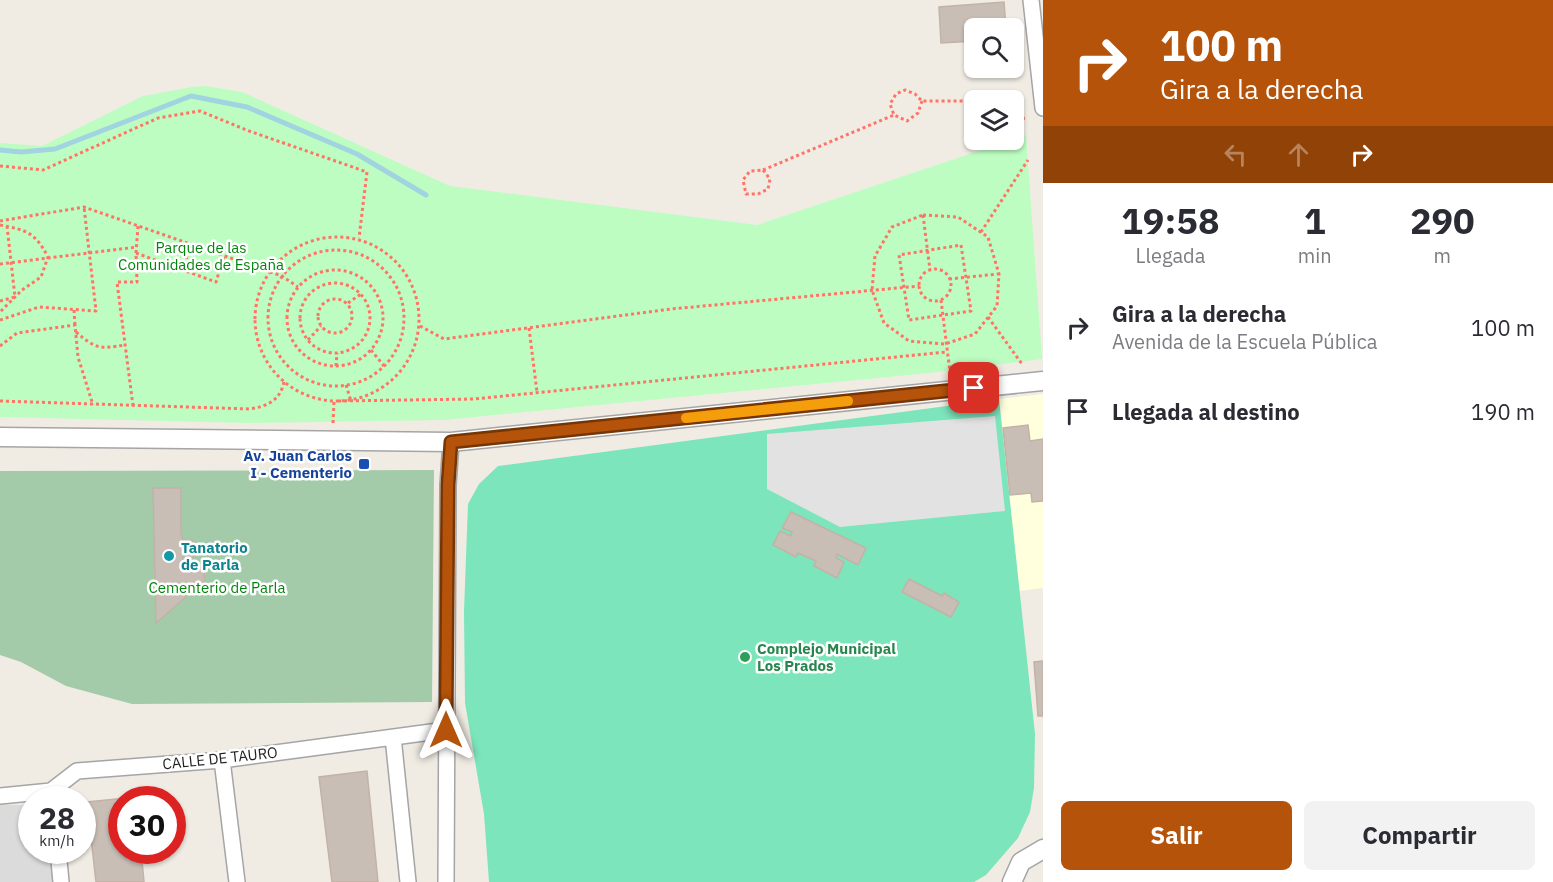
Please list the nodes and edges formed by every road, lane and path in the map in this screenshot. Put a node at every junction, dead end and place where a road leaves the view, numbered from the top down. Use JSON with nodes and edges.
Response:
{"nodes":[{"id":1,"x":1031,"y":0,"type":"edge"},
{"id":2,"x":964,"y":101,"type":"edge"},
{"id":3,"x":922,"y":102,"type":"junction"},
{"id":4,"x":1043,"y":108,"type":"edge"},
{"id":5,"x":894,"y":115,"type":"junction"},
{"id":6,"x":1028,"y":160,"type":"dead end"},
{"id":7,"x":0,"y":166,"type":"edge"},
{"id":8,"x":763,"y":170,"type":"junction"},
{"id":9,"x":84,"y":207,"type":"junction"},
{"id":10,"x":923,"y":215,"type":"junction"},
{"id":11,"x":0,"y":223,"type":"edge"},
{"id":12,"x":7,"y":226,"type":"junction"},
{"id":13,"x":138,"y":226,"type":"junction"},
{"id":14,"x":981,"y":232,"type":"junction"},
{"id":15,"x":359,"y":238,"type":"junction"},
{"id":16,"x":191,"y":245,"type":"junction"},
{"id":17,"x":137,"y":247,"type":"junction"},
{"id":18,"x":928,"y":250,"type":"junction"},
{"id":19,"x":89,"y":253,"type":"junction"},
{"id":20,"x":136,"y":253,"type":"junction"},
{"id":21,"x":224,"y":256,"type":"junction"},
{"id":22,"x":48,"y":257,"type":"junction"},
{"id":23,"x":11,"y":262,"type":"junction"},
{"id":24,"x":0,"y":264,"type":"edge"},
{"id":25,"x":182,"y":270,"type":"junction"},
{"id":26,"x":930,"y":270,"type":"junction"},
{"id":27,"x":269,"y":272,"type":"junction"},
{"id":28,"x":999,"y":274,"type":"junction"},
{"id":29,"x":282,"y":276,"type":"junction"},
{"id":30,"x":966,"y":278,"type":"junction"},
{"id":31,"x":949,"y":279,"type":"junction"},
{"id":32,"x":904,"y":286,"type":"junction"},
{"id":33,"x":919,"y":286,"type":"junction"},
{"id":34,"x":298,"y":287,"type":"junction"},
{"id":35,"x":872,"y":290,"type":"junction"},
{"id":36,"x":361,"y":294,"type":"junction"},
{"id":37,"x":15,"y":297,"type":"junction"},
{"id":38,"x":940,"y":300,"type":"junction"},
{"id":39,"x":0,"y":301,"type":"edge"},
{"id":40,"x":347,"y":303,"type":"junction"},
{"id":41,"x":74,"y":310,"type":"junction"},
{"id":42,"x":0,"y":312,"type":"edge"},
{"id":43,"x":941,"y":315,"type":"junction"},
{"id":44,"x":988,"y":317,"type":"junction"},
{"id":45,"x":0,"y":320,"type":"edge"},
{"id":46,"x":75,"y":325,"type":"junction"},
{"id":47,"x":321,"y":326,"type":"junction"},
{"id":48,"x":420,"y":326,"type":"junction"},
{"id":49,"x":529,"y":328,"type":"junction"},
{"id":50,"x":76,"y":332,"type":"junction"},
{"id":51,"x":308,"y":340,"type":"junction"},
{"id":52,"x":945,"y":344,"type":"junction"},
{"id":53,"x":125,"y":345,"type":"junction"},
{"id":54,"x":0,"y":346,"type":"edge"},
{"id":55,"x":371,"y":350,"type":"junction"},
{"id":56,"x":946,"y":352,"type":"junction"},
{"id":57,"x":336,"y":353,"type":"junction"},
{"id":58,"x":1030,"y":364,"type":"dead end"},
{"id":59,"x":1022,"y":365,"type":"junction"},
{"id":60,"x":336,"y":366,"type":"junction"},
{"id":61,"x":384,"y":366,"type":"junction"},
{"id":62,"x":1012,"y":366,"type":"dead end"},
{"id":63,"x":960,"y":371,"type":"dead end"},
{"id":64,"x":1043,"y":381,"type":"edge"},
{"id":65,"x":284,"y":382,"type":"junction"},
{"id":66,"x":346,"y":385,"type":"junction"},
{"id":67,"x":537,"y":392,"type":"junction"},
{"id":68,"x":0,"y":400,"type":"edge"},
{"id":69,"x":336,"y":401,"type":"junction"},
{"id":70,"x":351,"y":401,"type":"junction"},
{"id":71,"x":93,"y":405,"type":"junction"},
{"id":72,"x":133,"y":406,"type":"junction"},
{"id":73,"x":333,"y":424,"type":"dead end"},
{"id":74,"x":0,"y":437,"type":"edge"},
{"id":75,"x":451,"y":442,"type":"junction"},
{"id":76,"x":446,"y":730,"type":"junction"},
{"id":77,"x":393,"y":737,"type":"junction"},
{"id":78,"x":222,"y":760,"type":"junction"},
{"id":79,"x":61,"y":786,"type":"edge"},
{"id":80,"x":0,"y":796,"type":"edge"},
{"id":81,"x":18,"y":796,"type":"edge"},
{"id":82,"x":1043,"y":849,"type":"edge"},
{"id":83,"x":60,"y":864,"type":"edge"},
{"id":84,"x":62,"y":882,"type":"edge"},
{"id":85,"x":237,"y":882,"type":"edge"},
{"id":86,"x":408,"y":882,"type":"edge"},
{"id":87,"x":446,"y":882,"type":"edge"},
{"id":88,"x":1012,"y":882,"type":"edge"}],
"edges":[{"from":1,"to":4,"type":"street"},
{"from":2,"to":3,"type":"path"},
{"from":3,"to":5,"type":"path"},
{"from":3,"to":5,"type":"path"},
{"from":5,"to":8,"type":"path"},
{"from":6,"to":14,"type":"path"},
{"from":7,"to":15,"type":"path"},
{"from":8,"to":8,"type":"path"},
{"from":9,"to":11,"type":"path"},
{"from":9,"to":13,"type":"path"},
{"from":9,"to":19,"type":"path"},
{"from":10,"to":14,"type":"path"},
{"from":10,"to":18,"type":"path"},
{"from":10,"to":35,"type":"path"},
{"from":11,"to":12,"type":"path"},
{"from":12,"to":22,"type":"path"},
{"from":12,"to":23,"type":"path"},
{"from":13,"to":16,"type":"path"},
{"from":13,"to":17,"type":"path"},
{"from":14,"to":28,"type":"path"},
{"from":15,"to":27,"type":"path"},
{"from":15,"to":48,"type":"path"},
{"from":16,"to":21,"type":"path"},
{"from":16,"to":25,"type":"path"},
{"from":17,"to":19,"type":"path"},
{"from":17,"to":20,"type":"path"},
{"from":18,"to":26,"type":"path"},
{"from":18,"to":30,"type":"path"},
{"from":18,"to":32,"type":"path"},
{"from":19,"to":22,"type":"path"},
{"from":19,"to":41,"type":"path"},
{"from":20,"to":25,"type":"path"},
{"from":20,"to":53,"type":"path"},
{"from":21,"to":25,"type":"path"},
{"from":21,"to":27,"type":"path"},
{"from":22,"to":23,"type":"path"},
{"from":22,"to":37,"type":"path"},
{"from":23,"to":24,"type":"path"},
{"from":23,"to":37,"type":"path"},
{"from":26,"to":31,"type":"path"},
{"from":26,"to":33,"type":"path"},
{"from":27,"to":29,"type":"path"},
{"from":27,"to":65,"type":"path"},
{"from":28,"to":30,"type":"path"},
{"from":28,"to":44,"type":"path"},
{"from":29,"to":34,"type":"path"},
{"from":29,"to":61,"type":"path"},
{"from":29,"to":66,"type":"path"},
{"from":30,"to":31,"type":"path"},
{"from":30,"to":43,"type":"path"},
{"from":31,"to":38,"type":"path"},
{"from":32,"to":33,"type":"path"},
{"from":32,"to":35,"type":"path"},
{"from":32,"to":43,"type":"path"},
{"from":33,"to":38,"type":"path"},
{"from":34,"to":55,"type":"path"},
{"from":34,"to":60,"type":"path"},
{"from":35,"to":49,"type":"path"},
{"from":35,"to":52,"type":"path"},
{"from":36,"to":40,"type":"path"},
{"from":36,"to":51,"type":"path"},
{"from":36,"to":57,"type":"path"},
{"from":37,"to":39,"type":"path"},
{"from":37,"to":42,"type":"path"},
{"from":38,"to":43,"type":"path"},
{"from":40,"to":47,"type":"path"},
{"from":40,"to":47,"type":"path"},
{"from":41,"to":45,"type":"path"},
{"from":41,"to":46,"type":"path"},
{"from":43,"to":52,"type":"path"},
{"from":44,"to":52,"type":"path"},
{"from":44,"to":59,"type":"path"},
{"from":46,"to":50,"type":"path"},
{"from":46,"to":54,"type":"path"},
{"from":47,"to":51,"type":"path"},
{"from":48,"to":49,"type":"path"},
{"from":48,"to":70,"type":"path"},
{"from":49,"to":67,"type":"path"},
{"from":50,"to":53,"type":"path"},
{"from":50,"to":71,"type":"path"},
{"from":51,"to":57,"type":"path"},
{"from":52,"to":56,"type":"path"},
{"from":53,"to":72,"type":"path"},
{"from":55,"to":60,"type":"path"},
{"from":55,"to":61,"type":"path"},
{"from":56,"to":63,"type":"path"},
{"from":56,"to":67,"type":"path"},
{"from":57,"to":60,"type":"path"},
{"from":58,"to":59,"type":"path"},
{"from":59,"to":62,"type":"path"},
{"from":61,"to":66,"type":"path"},
{"from":64,"to":75,"type":"street"},
{"from":65,"to":69,"type":"path"},
{"from":65,"to":72,"type":"path"},
{"from":66,"to":70,"type":"path"},
{"from":67,"to":69,"type":"path"},
{"from":68,"to":71,"type":"path"},
{"from":69,"to":70,"type":"path"},
{"from":69,"to":73,"type":"path"},
{"from":71,"to":72,"type":"path"},
{"from":74,"to":75,"type":"street"},
{"from":75,"to":76,"type":"street"},
{"from":76,"to":77,"type":"street","name":"CALLE DE TAURO"},
{"from":76,"to":87,"type":"street"},
{"from":77,"to":78,"type":"street","name":"CALLE DE TAURO"},
{"from":77,"to":86,"type":"street"},
{"from":78,"to":79,"type":"street","name":"CALLE DE TAURO"},
{"from":78,"to":85,"type":"street"},
{"from":80,"to":81,"type":"street","name":"CALLE DE TAURO"},
{"from":82,"to":88,"type":"street"},
{"from":83,"to":84,"type":"street"}]}
